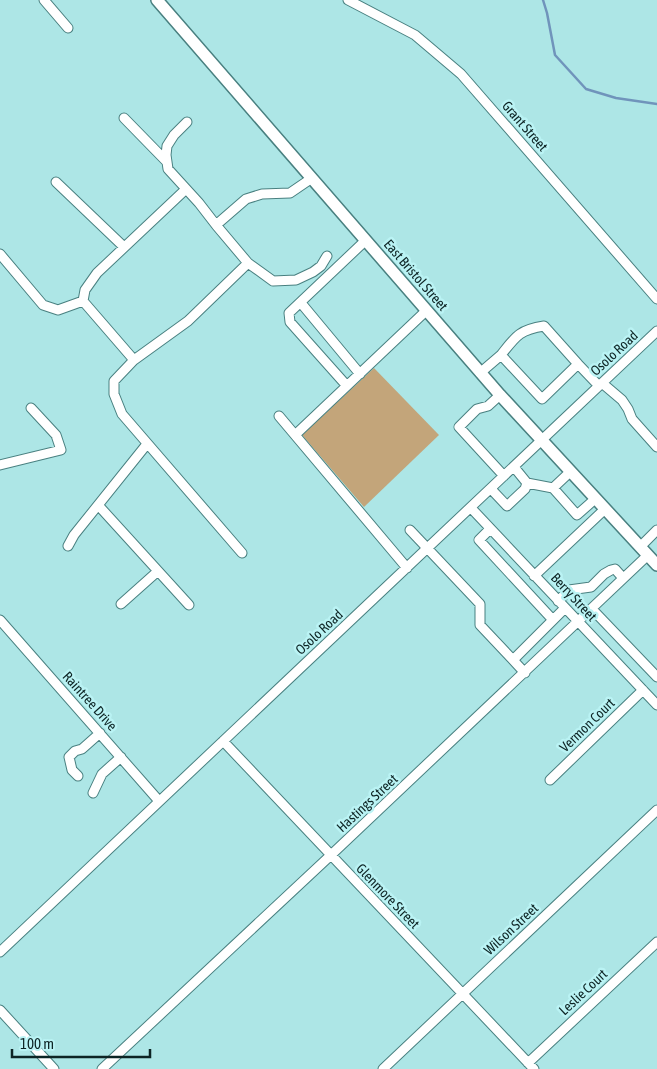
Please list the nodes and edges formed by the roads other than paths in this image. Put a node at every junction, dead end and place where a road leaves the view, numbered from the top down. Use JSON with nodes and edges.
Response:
{"nodes":[{"id":1,"x":44,"y":0,"type":"edge"},
{"id":2,"x":157,"y":0,"type":"edge"},
{"id":3,"x":348,"y":0,"type":"edge"},
{"id":4,"x":68,"y":28,"type":"dead end"},
{"id":5,"x":124,"y":118,"type":"dead end"},
{"id":6,"x":187,"y":122,"type":"dead end"},
{"id":7,"x":166,"y":161,"type":"junction"},
{"id":8,"x":312,"y":178,"type":"junction"},
{"id":9,"x":56,"y":182,"type":"dead end"},
{"id":10,"x":185,"y":190,"type":"junction"},
{"id":11,"x":216,"y":226,"type":"junction"},
{"id":12,"x":366,"y":240,"type":"junction"},
{"id":13,"x":124,"y":247,"type":"junction"},
{"id":14,"x":0,"y":254,"type":"edge"},
{"id":15,"x":327,"y":256,"type":"dead end"},
{"id":16,"x":248,"y":263,"type":"junction"},
{"id":17,"x":657,"y":299,"type":"edge"},
{"id":18,"x":82,"y":302,"type":"junction"},
{"id":19,"x":300,"y":302,"type":"junction"},
{"id":20,"x":426,"y":310,"type":"junction"},
{"id":21,"x":657,"y":331,"type":"edge"},
{"id":22,"x":501,"y":355,"type":"junction"},
{"id":23,"x":134,"y":360,"type":"junction"},
{"id":24,"x":578,"y":364,"type":"junction"},
{"id":25,"x":480,"y":373,"type":"junction"},
{"id":26,"x":360,"y":374,"type":"junction"},
{"id":27,"x":601,"y":385,"type":"junction"},
{"id":28,"x":347,"y":386,"type":"junction"},
{"id":29,"x":500,"y":395,"type":"junction"},
{"id":30,"x":31,"y":408,"type":"dead end"},
{"id":31,"x":278,"y":416,"type":"dead end"},
{"id":32,"x":295,"y":435,"type":"junction"},
{"id":33,"x":541,"y":441,"type":"junction"},
{"id":34,"x":147,"y":444,"type":"junction"},
{"id":35,"x":657,"y":447,"type":"edge"},
{"id":36,"x":0,"y":465,"type":"edge"},
{"id":37,"x":514,"y":467,"type":"junction"},
{"id":38,"x":570,"y":472,"type":"junction"},
{"id":39,"x":504,"y":476,"type":"junction"},
{"id":40,"x":527,"y":482,"type":"junction"},
{"id":41,"x":553,"y":488,"type":"junction"},
{"id":42,"x":490,"y":489,"type":"junction"},
{"id":43,"x":595,"y":499,"type":"junction"},
{"id":44,"x":98,"y":505,"type":"junction"},
{"id":45,"x":470,"y":508,"type":"junction"},
{"id":46,"x":605,"y":508,"type":"junction"},
{"id":47,"x":490,"y":529,"type":"junction"},
{"id":48,"x":410,"y":530,"type":"dead end"},
{"id":49,"x":657,"y":530,"type":"edge"},
{"id":50,"x":68,"y":546,"type":"dead end"},
{"id":51,"x":428,"y":548,"type":"junction"},
{"id":52,"x":644,"y":551,"type":"junction"},
{"id":53,"x":242,"y":553,"type":"dead end"},
{"id":54,"x":657,"y":564,"type":"edge"},
{"id":55,"x":407,"y":568,"type":"junction"},
{"id":56,"x":158,"y":571,"type":"junction"},
{"id":57,"x":534,"y":576,"type":"junction"},
{"id":58,"x":624,"y":578,"type":"junction"},
{"id":59,"x":121,"y":604,"type":"dead end"},
{"id":60,"x":562,"y":604,"type":"junction"},
{"id":61,"x":189,"y":605,"type":"dead end"},
{"id":62,"x":592,"y":609,"type":"junction"},
{"id":63,"x":0,"y":620,"type":"edge"},
{"id":64,"x":552,"y":620,"type":"junction"},
{"id":65,"x":578,"y":622,"type":"junction"},
{"id":66,"x":513,"y":660,"type":"junction"},
{"id":67,"x":525,"y":673,"type":"junction"},
{"id":68,"x":657,"y":677,"type":"edge"},
{"id":69,"x":643,"y":690,"type":"junction"},
{"id":70,"x":657,"y":705,"type":"edge"},
{"id":71,"x":100,"y":733,"type":"junction"},
{"id":72,"x":223,"y":741,"type":"junction"},
{"id":73,"x":121,"y":757,"type":"junction"},
{"id":74,"x":78,"y":776,"type":"dead end"},
{"id":75,"x":550,"y":780,"type":"dead end"},
{"id":76,"x":93,"y":793,"type":"dead end"},
{"id":77,"x":159,"y":801,"type":"junction"},
{"id":78,"x":657,"y":810,"type":"edge"},
{"id":79,"x":331,"y":856,"type":"junction"},
{"id":80,"x":657,"y":942,"type":"edge"},
{"id":81,"x":0,"y":952,"type":"edge"},
{"id":82,"x":463,"y":994,"type":"junction"},
{"id":83,"x":0,"y":1010,"type":"edge"},
{"id":84,"x":531,"y":1066,"type":"edge"},
{"id":85,"x":54,"y":1069,"type":"edge"},
{"id":86,"x":102,"y":1069,"type":"edge"},
{"id":87,"x":383,"y":1069,"type":"edge"}],
"edges":[{"from":1,"to":4,"type":"street"},
{"from":2,"to":8,"type":"main road","name":"East Bristol Street"},
{"from":3,"to":17,"type":"street","name":"Grant Street"},
{"from":5,"to":7,"type":"street"},
{"from":6,"to":7,"type":"street"},
{"from":7,"to":10,"type":"street"},
{"from":8,"to":11,"type":"street"},
{"from":8,"to":12,"type":"main road","name":"East Bristol Street"},
{"from":9,"to":13,"type":"street"},
{"from":10,"to":11,"type":"street"},
{"from":10,"to":13,"type":"street"},
{"from":11,"to":16,"type":"street"},
{"from":12,"to":19,"type":"street"},
{"from":12,"to":20,"type":"main road","name":"East Bristol Street"},
{"from":13,"to":18,"type":"street"},
{"from":14,"to":18,"type":"street"},
{"from":15,"to":16,"type":"street"},
{"from":16,"to":23,"type":"street"},
{"from":18,"to":23,"type":"street"},
{"from":19,"to":26,"type":"street"},
{"from":19,"to":28,"type":"street"},
{"from":20,"to":25,"type":"main road","name":"East Bristol Street"},
{"from":20,"to":26,"type":"street"},
{"from":21,"to":27,"type":"street","name":"Osolo Road"},
{"from":22,"to":24,"type":"street"},
{"from":22,"to":24,"type":"street"},
{"from":22,"to":25,"type":"street"},
{"from":23,"to":34,"type":"street"},
{"from":24,"to":27,"type":"street"},
{"from":25,"to":29,"type":"main road","name":"East Bristol Street"},
{"from":26,"to":28,"type":"street"},
{"from":27,"to":33,"type":"street","name":"Osolo Road"},
{"from":27,"to":35,"type":"street"},
{"from":28,"to":32,"type":"street"},
{"from":29,"to":33,"type":"main road","name":"East Bristol Street"},
{"from":29,"to":39,"type":"street"},
{"from":30,"to":36,"type":"street"},
{"from":31,"to":32,"type":"street"},
{"from":32,"to":55,"type":"street"},
{"from":33,"to":37,"type":"street","name":"Osolo Road"},
{"from":33,"to":38,"type":"main road","name":"East Bristol Street"},
{"from":34,"to":44,"type":"street"},
{"from":34,"to":53,"type":"street"},
{"from":37,"to":39,"type":"street","name":"Osolo Road"},
{"from":37,"to":40,"type":"street"},
{"from":38,"to":41,"type":"street"},
{"from":38,"to":43,"type":"main road","name":"East Bristol Street"},
{"from":39,"to":42,"type":"street","name":"Osolo Road"},
{"from":40,"to":41,"type":"street"},
{"from":40,"to":42,"type":"street"},
{"from":41,"to":43,"type":"street"},
{"from":42,"to":45,"type":"street","name":"Osolo Road"},
{"from":43,"to":46,"type":"main road","name":"East Bristol Street"},
{"from":44,"to":50,"type":"street"},
{"from":44,"to":56,"type":"street"},
{"from":45,"to":47,"type":"street","name":"Berry Street"},
{"from":45,"to":51,"type":"street","name":"Osolo Road"},
{"from":46,"to":52,"type":"main road","name":"East Bristol Street"},
{"from":46,"to":57,"type":"street"},
{"from":47,"to":57,"type":"street","name":"Berry Street"},
{"from":47,"to":64,"type":"street"},
{"from":48,"to":51,"type":"street"},
{"from":49,"to":52,"type":"street","name":"Hastings Street"},
{"from":51,"to":55,"type":"street","name":"Osolo Road"},
{"from":51,"to":66,"type":"street"},
{"from":52,"to":54,"type":"main road","name":"East Bristol Street"},
{"from":52,"to":58,"type":"street","name":"Hastings Street"},
{"from":55,"to":72,"type":"street","name":"Osolo Road"},
{"from":56,"to":59,"type":"street"},
{"from":56,"to":61,"type":"street"},
{"from":57,"to":60,"type":"street","name":"Berry Street"},
{"from":58,"to":60,"type":"street"},
{"from":58,"to":62,"type":"street","name":"Hastings Street"},
{"from":60,"to":64,"type":"street"},
{"from":60,"to":65,"type":"street","name":"Berry Street"},
{"from":62,"to":65,"type":"street","name":"Hastings Street"},
{"from":62,"to":68,"type":"street"},
{"from":63,"to":71,"type":"street","name":"Raintree Drive"},
{"from":64,"to":66,"type":"street"},
{"from":65,"to":67,"type":"street","name":"Hastings Street"},
{"from":65,"to":69,"type":"street","name":"Berry Street"},
{"from":66,"to":67,"type":"street"},
{"from":67,"to":79,"type":"street","name":"Hastings Street"},
{"from":69,"to":70,"type":"street","name":"Berry Street"},
{"from":69,"to":75,"type":"street","name":"Vermon Court"},
{"from":71,"to":73,"type":"street","name":"Raintree Drive"},
{"from":71,"to":74,"type":"street"},
{"from":72,"to":77,"type":"street","name":"Osolo Road"},
{"from":72,"to":79,"type":"street","name":"Glenmore Street"},
{"from":73,"to":76,"type":"street"},
{"from":73,"to":77,"type":"street","name":"Raintree Drive"},
{"from":77,"to":81,"type":"street","name":"Osolo Road"},
{"from":78,"to":82,"type":"street","name":"Wilson Street"},
{"from":79,"to":82,"type":"street","name":"Glenmore Street"},
{"from":79,"to":86,"type":"street","name":"Hastings Street"},
{"from":80,"to":84,"type":"street","name":"Leslie Court"},
{"from":82,"to":84,"type":"street","name":"Glenmore Street"},
{"from":82,"to":87,"type":"street","name":"Wilson Street"},
{"from":83,"to":85,"type":"street"}]}
